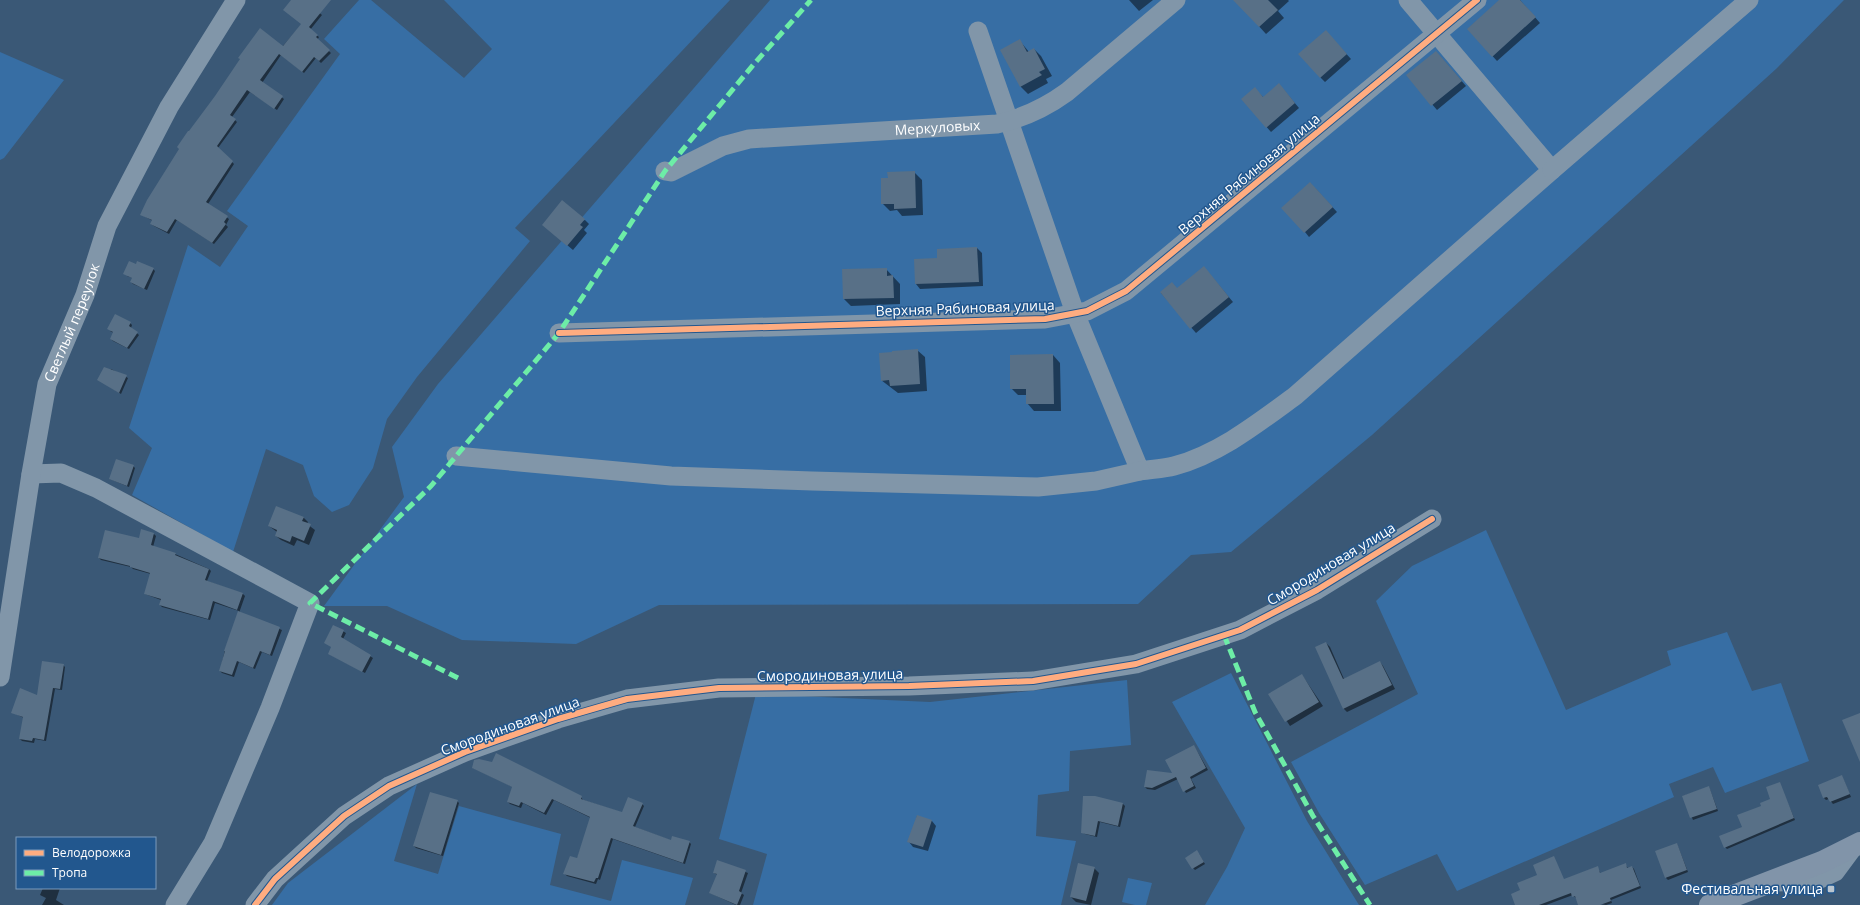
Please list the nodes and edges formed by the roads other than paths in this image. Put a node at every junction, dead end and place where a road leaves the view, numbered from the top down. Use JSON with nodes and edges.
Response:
{"nodes":[{"id":1,"x":236,"y":0,"type":"edge"},
{"id":2,"x":1176,"y":0,"type":"edge"},
{"id":3,"x":1408,"y":0,"type":"edge"},
{"id":4,"x":1478,"y":0,"type":"edge"},
{"id":5,"x":1749,"y":0,"type":"edge"},
{"id":6,"x":978,"y":31,"type":"dead end"},
{"id":7,"x":1436,"y":34,"type":"junction"},
{"id":8,"x":1008,"y":121,"type":"junction"},
{"id":9,"x":1552,"y":170,"type":"junction"},
{"id":10,"x":665,"y":171,"type":"dead end"},
{"id":11,"x":1075,"y":314,"type":"junction"},
{"id":12,"x":559,"y":333,"type":"dead end"},
{"id":13,"x":456,"y":456,"type":"dead end"},
{"id":14,"x":1140,"y":471,"type":"junction"},
{"id":15,"x":31,"y":474,"type":"junction"},
{"id":16,"x":1432,"y":519,"type":"dead end"},
{"id":17,"x":0,"y":677,"type":"edge"},
{"id":18,"x":1858,"y":844,"type":"edge"},
{"id":19,"x":175,"y":905,"type":"edge"},
{"id":20,"x":255,"y":905,"type":"edge"},
{"id":21,"x":1710,"y":905,"type":"edge"}],
"edges":[{"from":1,"to":15,"type":"street","name":"Светлый переулок"},
{"from":2,"to":8,"type":"street","name":"Меркуловых"},
{"from":3,"to":7,"type":"street"},
{"from":4,"to":7,"type":"street","name":"Верхняя Рябиновая улица"},
{"from":5,"to":9,"type":"street"},
{"from":6,"to":8,"type":"street"},
{"from":7,"to":9,"type":"street"},
{"from":7,"to":11,"type":"street","name":"Верхняя Рябиновая улица"},
{"from":8,"to":10,"type":"street","name":"Меркуловых"},
{"from":8,"to":11,"type":"street"},
{"from":9,"to":14,"type":"street"},
{"from":11,"to":12,"type":"street","name":"Верхняя Рябиновая улица"},
{"from":11,"to":14,"type":"street"},
{"from":13,"to":14,"type":"street"},
{"from":15,"to":17,"type":"street","name":"Светлый переулок"},
{"from":15,"to":19,"type":"street"},
{"from":16,"to":20,"type":"street","name":"Смородиновая улица"},
{"from":18,"to":21,"type":"main road"}]}
